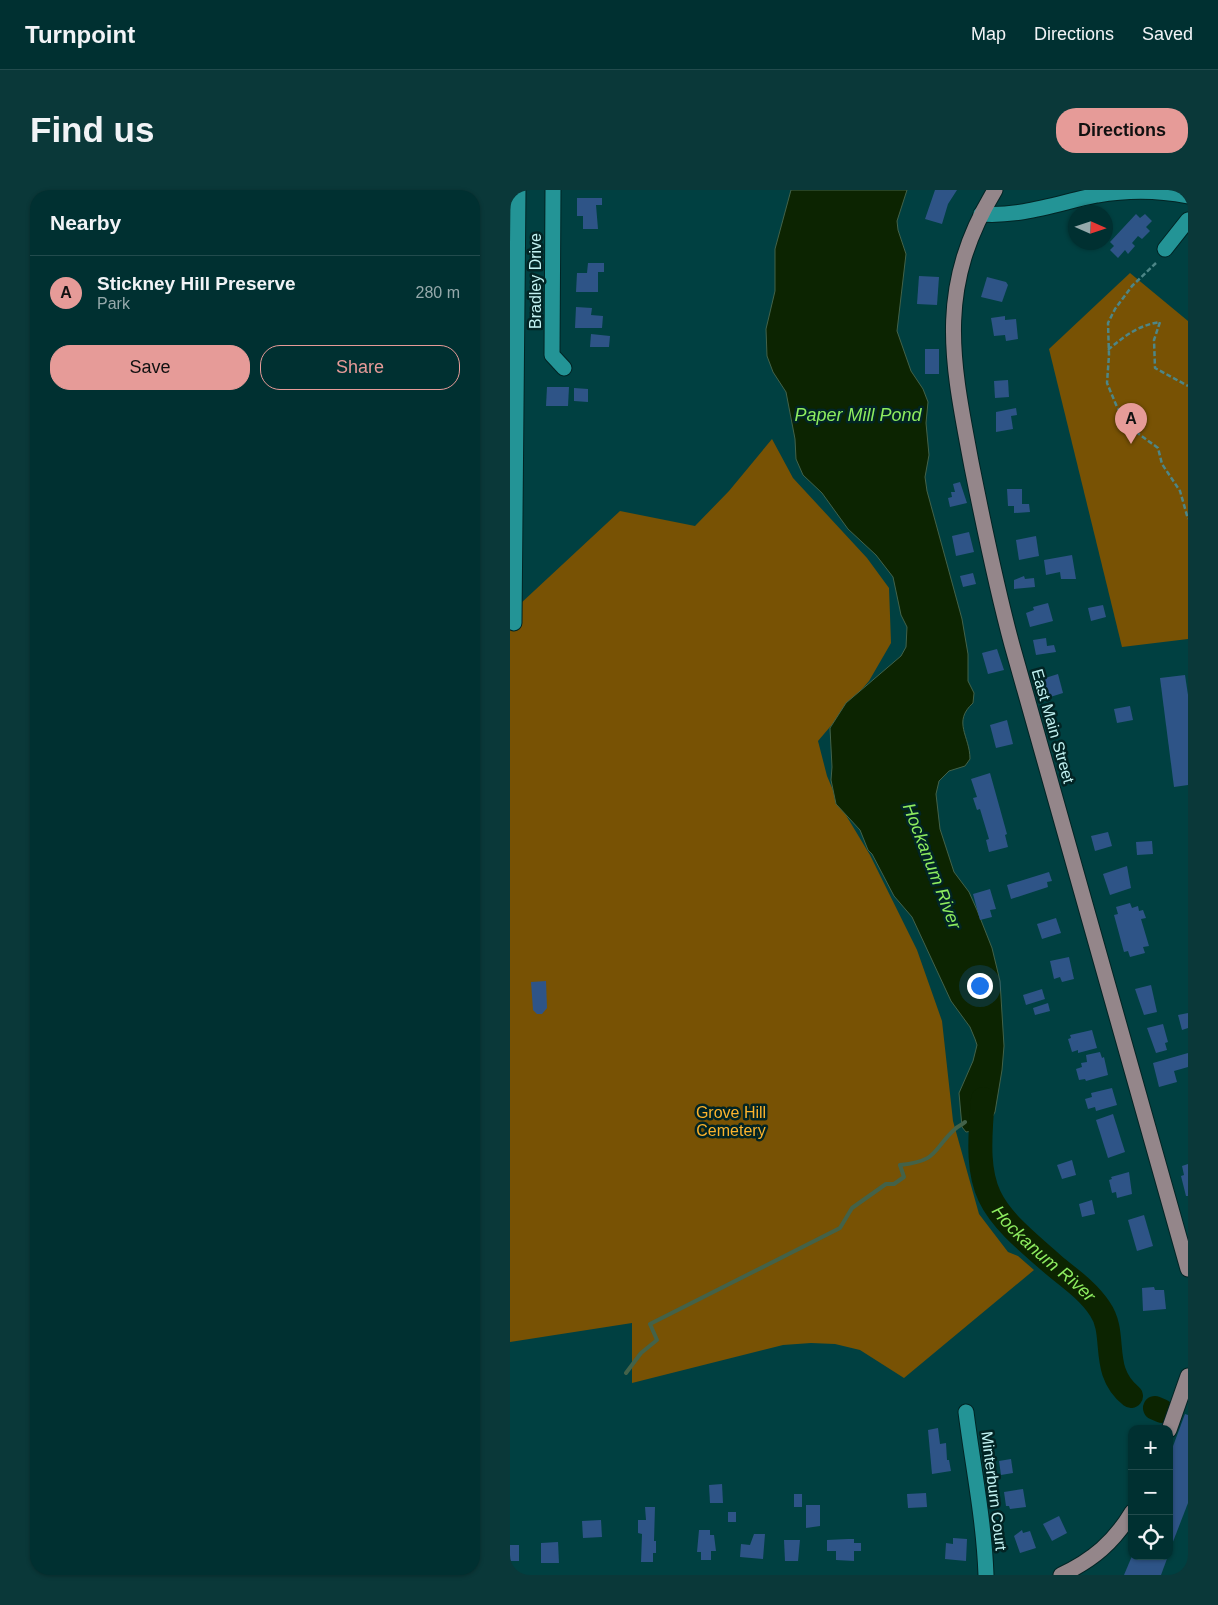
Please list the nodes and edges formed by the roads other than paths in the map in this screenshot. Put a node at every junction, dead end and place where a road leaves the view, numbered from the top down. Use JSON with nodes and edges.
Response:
{"nodes":[{"id":1,"x":518,"y":190,"type":"edge"},
{"id":2,"x":553,"y":190,"type":"edge"},
{"id":3,"x":995,"y":190,"type":"edge"},
{"id":4,"x":1188,"y":196,"type":"edge"},
{"id":5,"x":980,"y":214,"type":"junction"},
{"id":6,"x":1188,"y":220,"type":"edge"},
{"id":7,"x":1165,"y":249,"type":"dead end"},
{"id":8,"x":564,"y":368,"type":"dead end"},
{"id":9,"x":514,"y":623,"type":"dead end"},
{"id":10,"x":1188,"y":1269,"type":"edge"},
{"id":11,"x":1188,"y":1376,"type":"edge"},
{"id":12,"x":966,"y":1412,"type":"dead end"},
{"id":13,"x":1171,"y":1425,"type":"edge"},
{"id":14,"x":1130,"y":1515,"type":"edge"},
{"id":15,"x":986,"y":1575,"type":"edge"},
{"id":16,"x":1061,"y":1575,"type":"edge"}],
"edges":[{"from":1,"to":9,"type":"street"},
{"from":2,"to":8,"type":"street","name":"Bradley Drive"},
{"from":3,"to":5,"type":"main road","name":"East Main Street"},
{"from":4,"to":5,"type":"street"},
{"from":5,"to":10,"type":"main road","name":"East Main Street"},
{"from":6,"to":7,"type":"street"},
{"from":11,"to":13,"type":"main road"},
{"from":12,"to":15,"type":"street","name":"Minterburn Court"},
{"from":14,"to":16,"type":"main road"}]}
